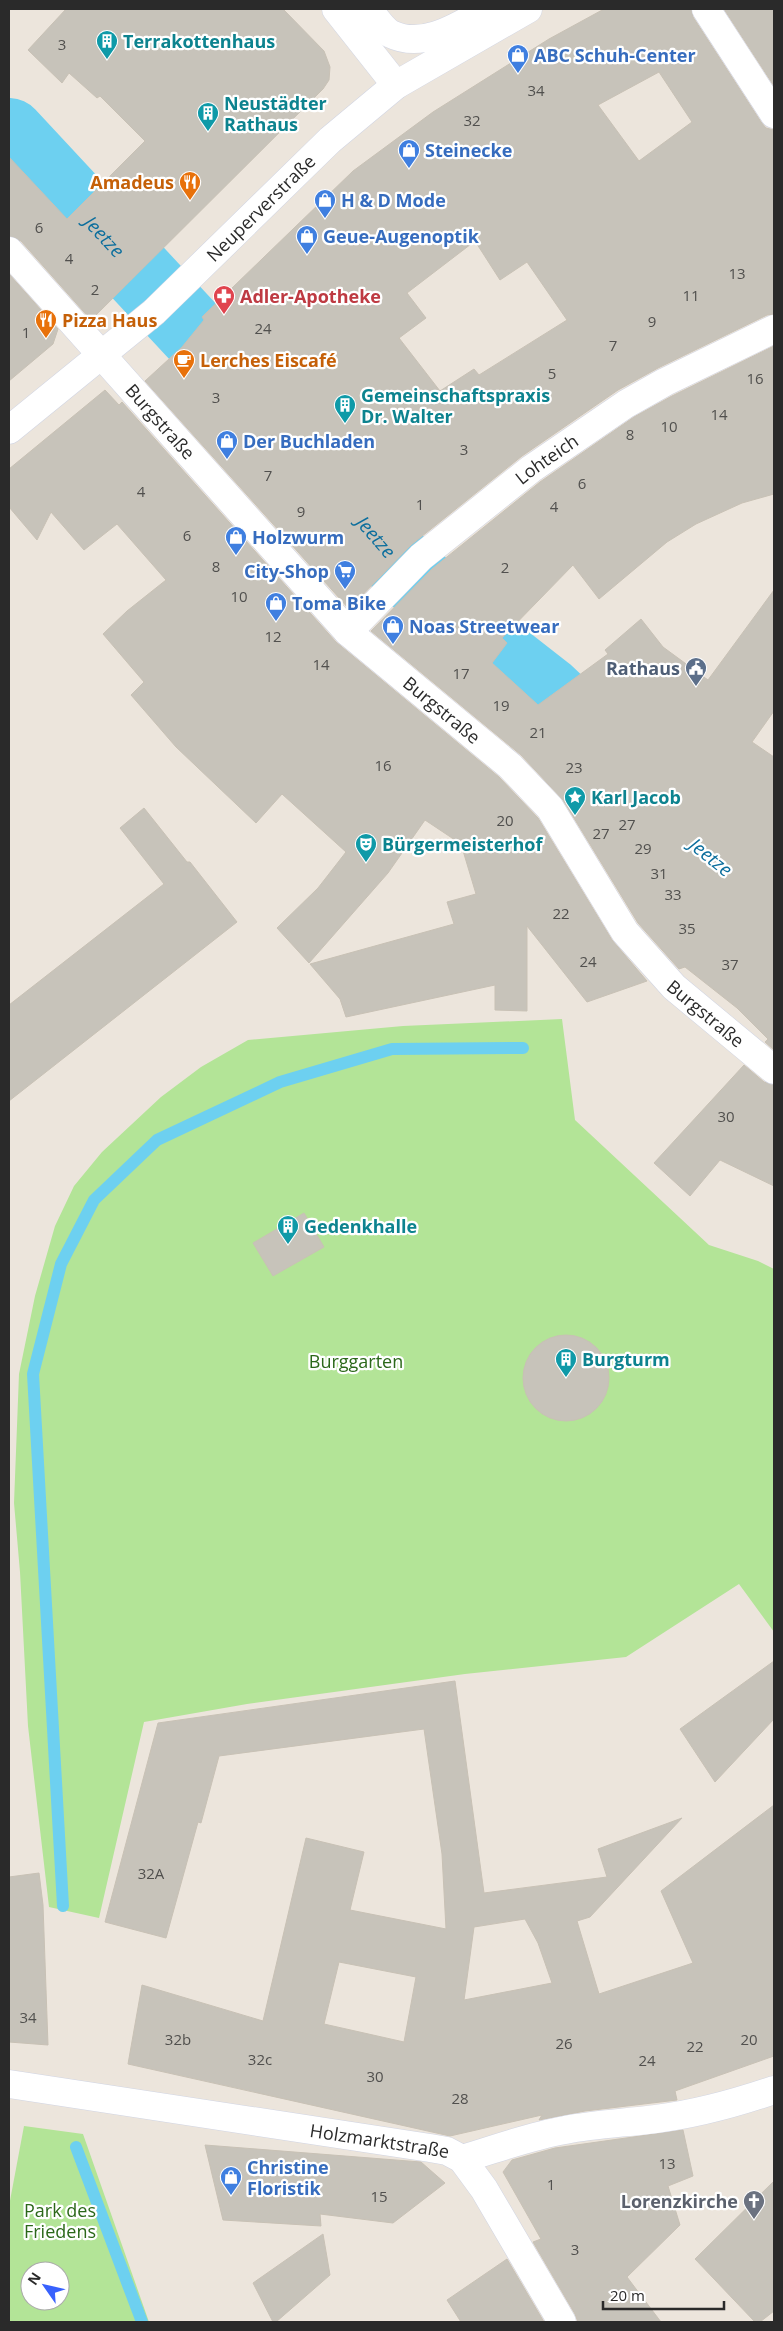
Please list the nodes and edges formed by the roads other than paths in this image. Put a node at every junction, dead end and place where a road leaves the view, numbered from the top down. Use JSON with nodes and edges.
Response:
{"nodes":[{"id":1,"x":336,"y":9,"type":"edge"},
{"id":2,"x":368,"y":9,"type":"edge"},
{"id":3,"x":488,"y":9,"type":"edge"},
{"id":4,"x":528,"y":9,"type":"edge"},
{"id":5,"x":706,"y":9,"type":"edge"},
{"id":6,"x":396,"y":85,"type":"junction"},
{"id":7,"x":774,"y":114,"type":"edge"},
{"id":8,"x":9,"y":251,"type":"edge"},
{"id":9,"x":774,"y":329,"type":"edge"},
{"id":10,"x":101,"y":355,"type":"junction"},
{"id":11,"x":9,"y":430,"type":"edge"},
{"id":12,"x":348,"y":632,"type":"junction"},
{"id":13,"x":774,"y":1070,"type":"edge"},
{"id":14,"x":9,"y":2084,"type":"edge"},
{"id":15,"x":774,"y":2090,"type":"edge"},
{"id":16,"x":462,"y":2160,"type":"junction"},
{"id":17,"x":562,"y":2322,"type":"edge"}],
"edges":[{"from":1,"to":6,"type":"street"},
{"from":2,"to":3,"type":"street"},
{"from":4,"to":6,"type":"street","name":"Neuperverstraße"},
{"from":5,"to":7,"type":"street"},
{"from":6,"to":10,"type":"street","name":"Neuperverstraße"},
{"from":8,"to":10,"type":"street","name":"Burgstraße"},
{"from":9,"to":12,"type":"street","name":"Lohteich"},
{"from":10,"to":11,"type":"street","name":"Neuperverstraße"},
{"from":10,"to":12,"type":"street","name":"Burgstraße"},
{"from":12,"to":13,"type":"street","name":"Burgstraße"},
{"from":14,"to":16,"type":"street","name":"Holzmarktstraße"},
{"from":15,"to":16,"type":"street","name":"Holzmarktstraße"},
{"from":16,"to":17,"type":"street"}]}
